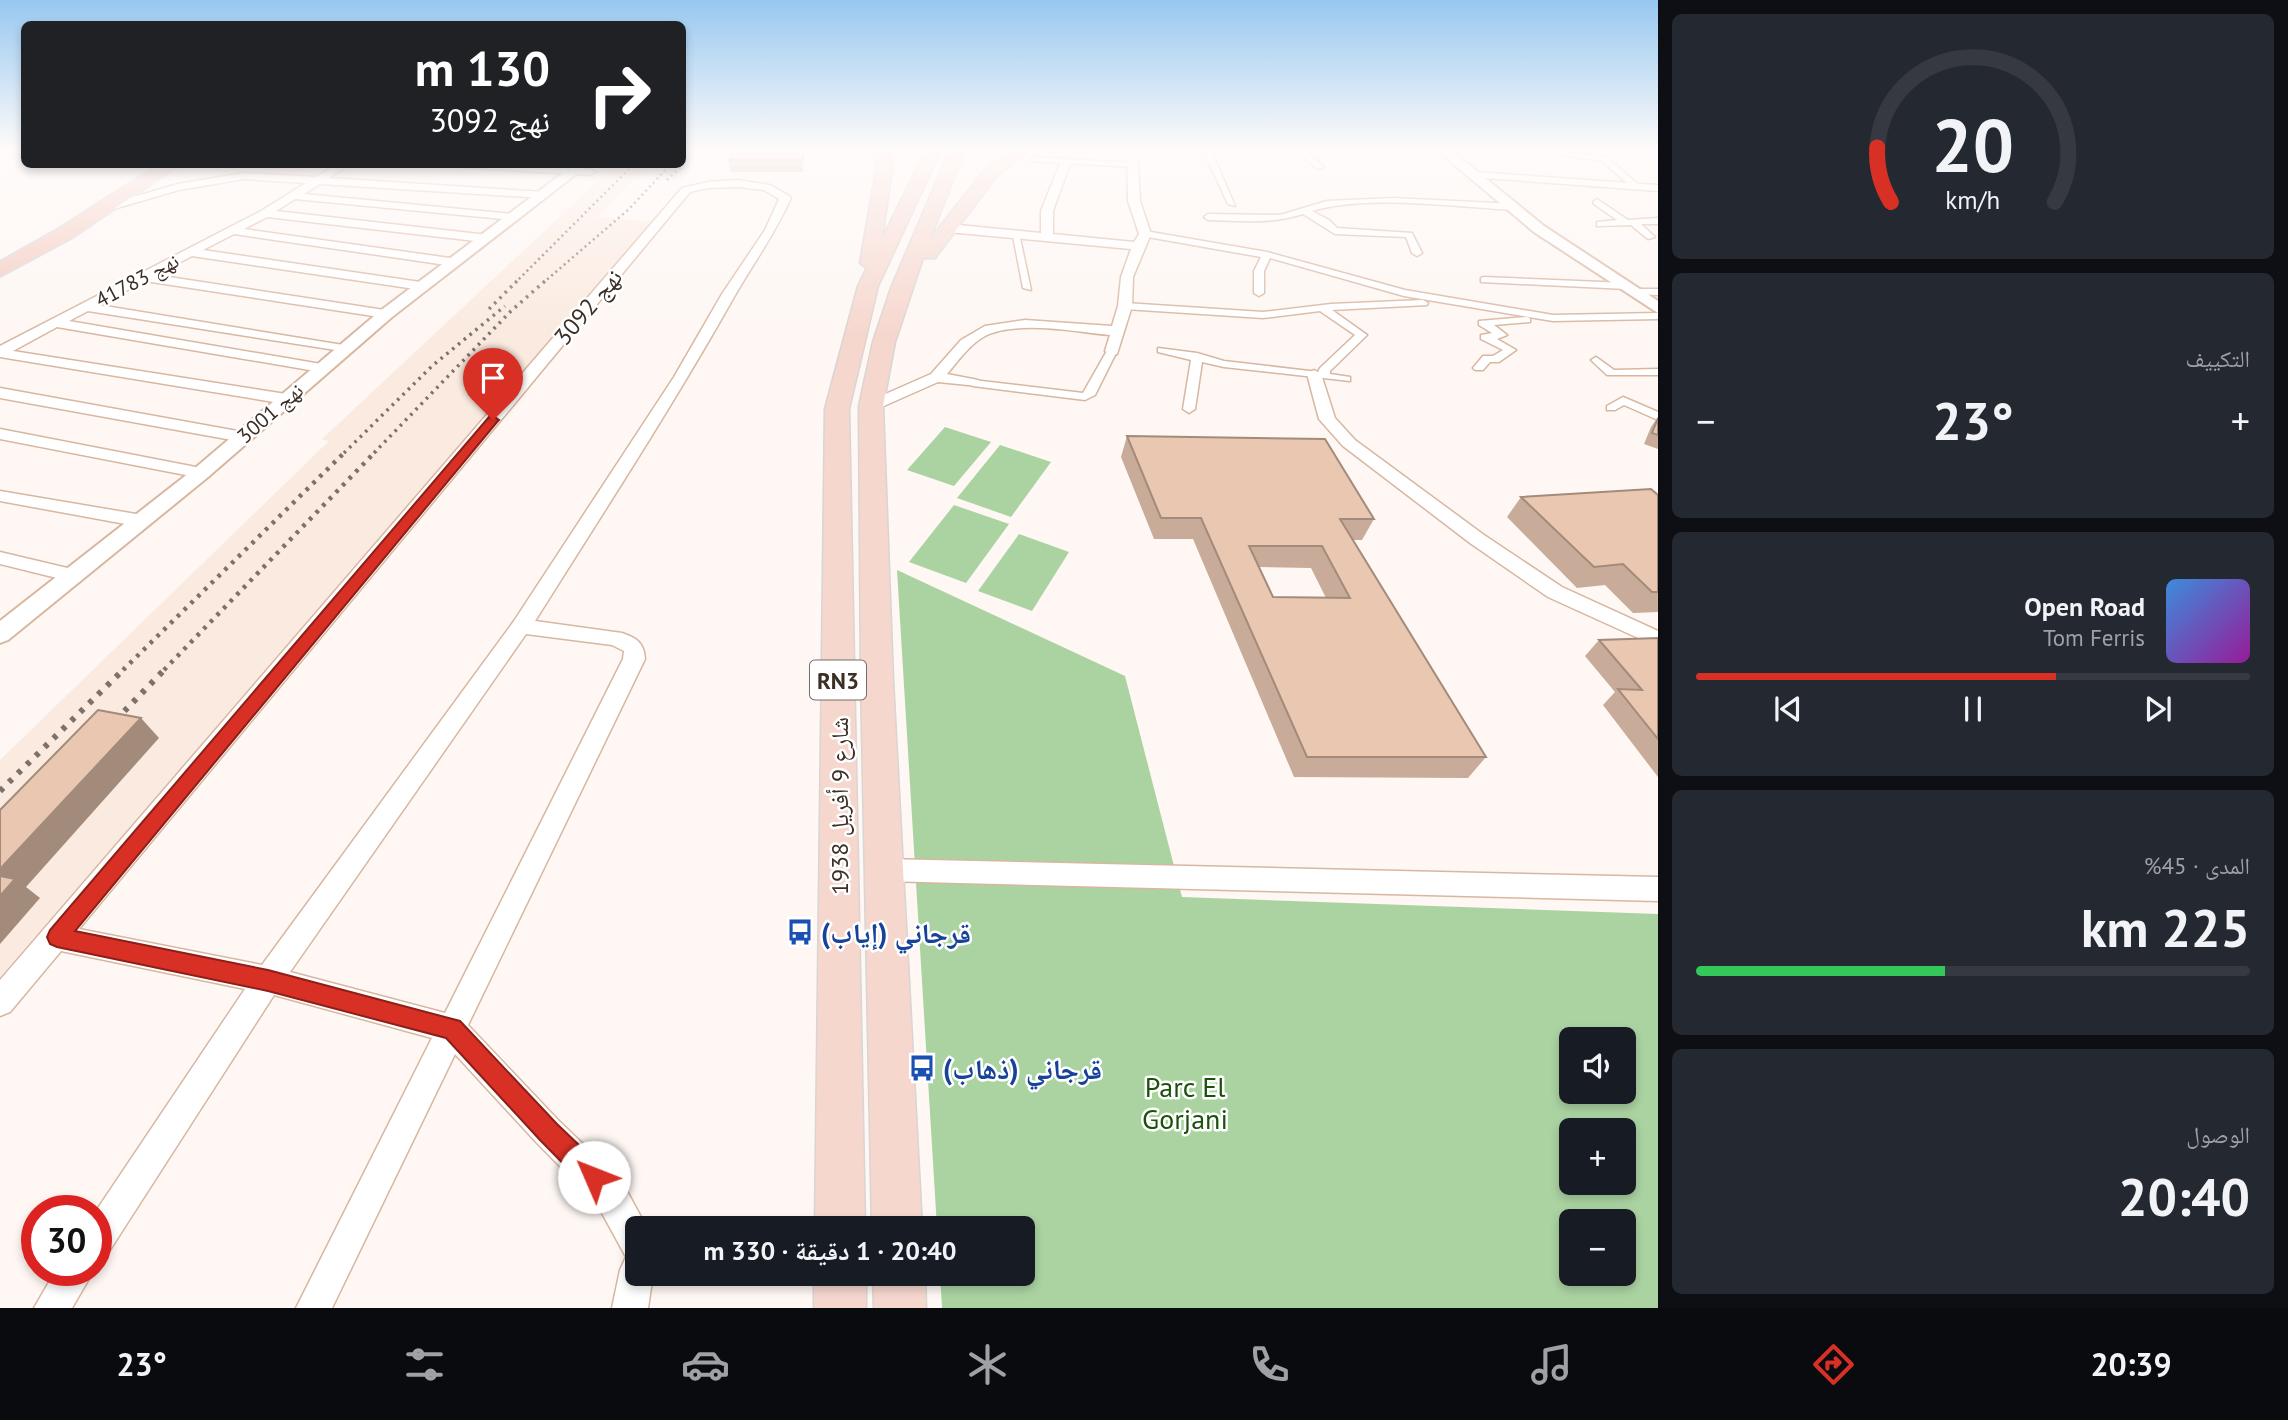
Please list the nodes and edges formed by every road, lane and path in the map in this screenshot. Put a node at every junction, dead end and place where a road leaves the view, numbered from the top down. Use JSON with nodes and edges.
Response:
{"nodes":[{"id":1,"x":78,"y":211,"type":"edge"},
{"id":2,"x":100,"y":211,"type":"edge"},
{"id":3,"x":268,"y":211,"type":"edge"},
{"id":4,"x":450,"y":211,"type":"edge"},
{"id":5,"x":521,"y":211,"type":"edge"},
{"id":6,"x":668,"y":211,"type":"edge"},
{"id":7,"x":779,"y":211,"type":"edge"},
{"id":8,"x":878,"y":211,"type":"edge"},
{"id":9,"x":904,"y":211,"type":"edge"},
{"id":10,"x":943,"y":211,"type":"edge"},
{"id":11,"x":945,"y":211,"type":"edge"},
{"id":12,"x":950,"y":211,"type":"edge"},
{"id":13,"x":1047,"y":211,"type":"edge"},
{"id":14,"x":1136,"y":211,"type":"edge"},
{"id":15,"x":1299,"y":211,"type":"edge"},
{"id":16,"x":1304,"y":211,"type":"edge"},
{"id":17,"x":1519,"y":211,"type":"edge"},
{"id":18,"x":1611,"y":211,"type":"edge"},
{"id":19,"x":265,"y":213,"type":"junction"},
{"id":20,"x":512,"y":217,"type":"junction"},
{"id":21,"x":1208,"y":217,"type":"dead end"},
{"id":22,"x":941,"y":219,"type":"junction"},
{"id":23,"x":1658,"y":220,"type":"edge"},
{"id":24,"x":1629,"y":222,"type":"junction"},
{"id":25,"x":1600,"y":224,"type":"dead end"},
{"id":26,"x":230,"y":230,"type":"junction"},
{"id":27,"x":1015,"y":233,"type":"junction"},
{"id":28,"x":1047,"y":236,"type":"junction"},
{"id":29,"x":1651,"y":237,"type":"dead end"},
{"id":30,"x":484,"y":238,"type":"junction"},
{"id":31,"x":1142,"y":240,"type":"junction"},
{"id":32,"x":190,"y":252,"type":"junction"},
{"id":33,"x":1417,"y":253,"type":"dead end"},
{"id":34,"x":1267,"y":255,"type":"junction"},
{"id":35,"x":0,"y":259,"type":"edge"},
{"id":36,"x":453,"y":262,"type":"junction"},
{"id":37,"x":0,"y":270,"type":"edge"},
{"id":38,"x":143,"y":277,"type":"junction"},
{"id":39,"x":1484,"y":280,"type":"dead end"},
{"id":40,"x":422,"y":286,"type":"junction"},
{"id":41,"x":867,"y":286,"type":"junction"},
{"id":42,"x":1028,"y":288,"type":"dead end"},
{"id":43,"x":1631,"y":289,"type":"junction"},
{"id":44,"x":1658,"y":292,"type":"edge"},
{"id":45,"x":1259,"y":293,"type":"dead end"},
{"id":46,"x":1457,"y":302,"type":"junction"},
{"id":47,"x":1125,"y":306,"type":"junction"},
{"id":48,"x":85,"y":307,"type":"junction"},
{"id":49,"x":1322,"y":308,"type":"junction"},
{"id":50,"x":1658,"y":308,"type":"edge"},
{"id":51,"x":386,"y":314,"type":"junction"},
{"id":52,"x":1658,"y":316,"type":"edge"},
{"id":53,"x":1553,"y":318,"type":"junction"},
{"id":54,"x":55,"y":323,"type":"junction"},
{"id":55,"x":1118,"y":331,"type":"junction"},
{"id":56,"x":343,"y":349,"type":"junction"},
{"id":57,"x":1162,"y":350,"type":"dead end"},
{"id":58,"x":1112,"y":351,"type":"joint"},
{"id":59,"x":0,"y":352,"type":"edge"},
{"id":60,"x":1197,"y":356,"type":"junction"},
{"id":61,"x":1596,"y":360,"type":"dead end"},
{"id":62,"x":321,"y":368,"type":"junction"},
{"id":63,"x":1479,"y":368,"type":"dead end"},
{"id":64,"x":1658,"y":372,"type":"edge"},
{"id":65,"x":1319,"y":375,"type":"junction"},
{"id":66,"x":936,"y":377,"type":"junction"},
{"id":67,"x":1346,"y":379,"type":"dead end"},
{"id":68,"x":973,"y":383,"type":"joint"},
{"id":69,"x":0,"y":393,"type":"edge"},
{"id":70,"x":286,"y":399,"type":"junction"},
{"id":71,"x":871,"y":406,"type":"junction"},
{"id":72,"x":1611,"y":408,"type":"dead end"},
{"id":73,"x":1189,"y":409,"type":"dead end"},
{"id":74,"x":1658,"y":416,"type":"edge"},
{"id":75,"x":0,"y":434,"type":"edge"},
{"id":76,"x":243,"y":437,"type":"junction"},
{"id":77,"x":201,"y":473,"type":"junction"},
{"id":78,"x":0,"y":496,"type":"edge"},
{"id":79,"x":142,"y":521,"type":"junction"},
{"id":80,"x":0,"y":558,"type":"edge"},
{"id":81,"x":74,"y":576,"type":"junction"},
{"id":82,"x":521,"y":626,"type":"junction"},
{"id":83,"x":0,"y":634,"type":"edge"},
{"id":84,"x":1658,"y":640,"type":"edge"},
{"id":85,"x":884,"y":870,"type":"junction"},
{"id":86,"x":1658,"y":889,"type":"edge"},
{"id":87,"x":57,"y":937,"type":"junction"},
{"id":88,"x":268,"y":980,"type":"junction"},
{"id":89,"x":0,"y":1002,"type":"edge"},
{"id":90,"x":452,"y":1029,"type":"junction"},
{"id":91,"x":840,"y":1216,"type":"edge"},
{"id":92,"x":897,"y":1216,"type":"edge"},
{"id":93,"x":112,"y":1217,"type":"edge"},
{"id":94,"x":625,"y":1222,"type":"edge"},
{"id":95,"x":66,"y":1286,"type":"edge"},
{"id":96,"x":634,"y":1286,"type":"edge"},
{"id":97,"x":840,"y":1286,"type":"edge"},
{"id":98,"x":899,"y":1286,"type":"edge"},
{"id":99,"x":52,"y":1308,"type":"edge"},
{"id":100,"x":314,"y":1308,"type":"edge"},
{"id":101,"x":630,"y":1308,"type":"edge"},
{"id":102,"x":841,"y":1308,"type":"edge"},
{"id":103,"x":900,"y":1308,"type":"edge"}],
"edges":[{"from":1,"to":35,"type":"highway"},
{"from":2,"to":37,"type":"highway"},
{"from":3,"to":19,"type":"street","name":"نهج 41783"},
{"from":4,"to":20,"type":"street"},
{"from":5,"to":20,"type":"street","name":"نهج 3001"},
{"from":6,"to":87,"type":"street","name":"نهج 3092"},
{"from":7,"to":82,"type":"street","name":"نهج 3092"},
{"from":8,"to":41,"type":"main road"},
{"from":9,"to":41,"type":"main road","name":"شارع 9 أفريل 1938","number":"RN3"},
{"from":10,"to":22,"type":"main road","name":"شارع 9 أفريل 1938","number":"RN3"},
{"from":11,"to":22,"type":"main road"},
{"from":12,"to":22,"type":"main road"},
{"from":13,"to":28,"type":"street"},
{"from":14,"to":31,"type":"street"},
{"from":15,"to":21,"type":"street"},
{"from":16,"to":33,"type":"street"},
{"from":17,"to":43,"type":"street"},
{"from":18,"to":24,"type":"street"},
{"from":19,"to":26,"type":"street","name":"نهج 41783"},
{"from":19,"to":30,"type":"street"},
{"from":20,"to":30,"type":"street","name":"نهج 3001"},
{"from":22,"to":27,"type":"street"},
{"from":22,"to":71,"type":"main road","name":"شارع 9 أفريل 1938","number":"RN3"},
{"from":23,"to":24,"type":"street"},
{"from":24,"to":25,"type":"street"},
{"from":24,"to":29,"type":"street"},
{"from":26,"to":32,"type":"street","name":"نهج 41783"},
{"from":26,"to":36,"type":"street"},
{"from":27,"to":28,"type":"street"},
{"from":27,"to":42,"type":"street"},
{"from":28,"to":31,"type":"street"},
{"from":30,"to":36,"type":"street","name":"نهج 3001"},
{"from":31,"to":34,"type":"street"},
{"from":31,"to":47,"type":"street"},
{"from":32,"to":38,"type":"street","name":"نهج 41783"},
{"from":32,"to":40,"type":"street"},
{"from":34,"to":45,"type":"street"},
{"from":34,"to":46,"type":"street"},
{"from":36,"to":40,"type":"street","name":"نهج 3001"},
{"from":38,"to":48,"type":"street","name":"نهج 41783"},
{"from":38,"to":51,"type":"street"},
{"from":39,"to":43,"type":"street"},
{"from":40,"to":51,"type":"street","name":"نهج 3001"},
{"from":41,"to":91,"type":"main road","name":"شارع 9 أفريل 1938","number":"RN3"},
{"from":43,"to":44,"type":"street"},
{"from":43,"to":50,"type":"street"},
{"from":46,"to":49,"type":"street"},
{"from":46,"to":53,"type":"street"},
{"from":47,"to":49,"type":"street"},
{"from":47,"to":55,"type":"street"},
{"from":48,"to":54,"type":"street","name":"نهج 41783"},
{"from":48,"to":56,"type":"street"},
{"from":49,"to":65,"type":"street"},
{"from":51,"to":56,"type":"street","name":"نهج 3001"},
{"from":52,"to":53,"type":"street"},
{"from":53,"to":63,"type":"street"},
{"from":54,"to":59,"type":"street","name":"نهج 41783"},
{"from":54,"to":62,"type":"street"},
{"from":55,"to":58,"type":"street"},
{"from":55,"to":66,"type":"street"},
{"from":56,"to":62,"type":"street","name":"نهج 3001"},
{"from":57,"to":60,"type":"street"},
{"from":58,"to":68,"type":"street"},
{"from":59,"to":70,"type":"street"},
{"from":60,"to":65,"type":"street"},
{"from":60,"to":73,"type":"street"},
{"from":61,"to":64,"type":"street"},
{"from":62,"to":70,"type":"street","name":"نهج 3001"},
{"from":65,"to":67,"type":"street"},
{"from":65,"to":84,"type":"street"},
{"from":66,"to":68,"type":"street"},
{"from":66,"to":71,"type":"street"},
{"from":69,"to":76,"type":"street"},
{"from":70,"to":76,"type":"street","name":"نهج 3001"},
{"from":71,"to":85,"type":"main road","name":"شارع 9 أفريل 1938","number":"RN3"},
{"from":72,"to":74,"type":"street"},
{"from":75,"to":77,"type":"street"},
{"from":76,"to":77,"type":"street","name":"نهج 3001"},
{"from":77,"to":79,"type":"street","name":"نهج 3001"},
{"from":78,"to":79,"type":"street"},
{"from":79,"to":81,"type":"street","name":"نهج 3001"},
{"from":80,"to":81,"type":"street"},
{"from":81,"to":83,"type":"street","name":"نهج 3001"},
{"from":82,"to":88,"type":"street"},
{"from":82,"to":90,"type":"street"},
{"from":85,"to":86,"type":"street"},
{"from":85,"to":92,"type":"main road","name":"شارع 9 أفريل 1938","number":"RN3"},
{"from":87,"to":88,"type":"street"},
{"from":87,"to":89,"type":"street","name":"نهج 3092"},
{"from":88,"to":90,"type":"street"},
{"from":88,"to":93,"type":"street"},
{"from":90,"to":94,"type":"street"},
{"from":90,"to":100,"type":"street"},
{"from":95,"to":99,"type":"street"},
{"from":96,"to":101,"type":"street"},
{"from":97,"to":102,"type":"main road"},
{"from":98,"to":103,"type":"main road"}]}
